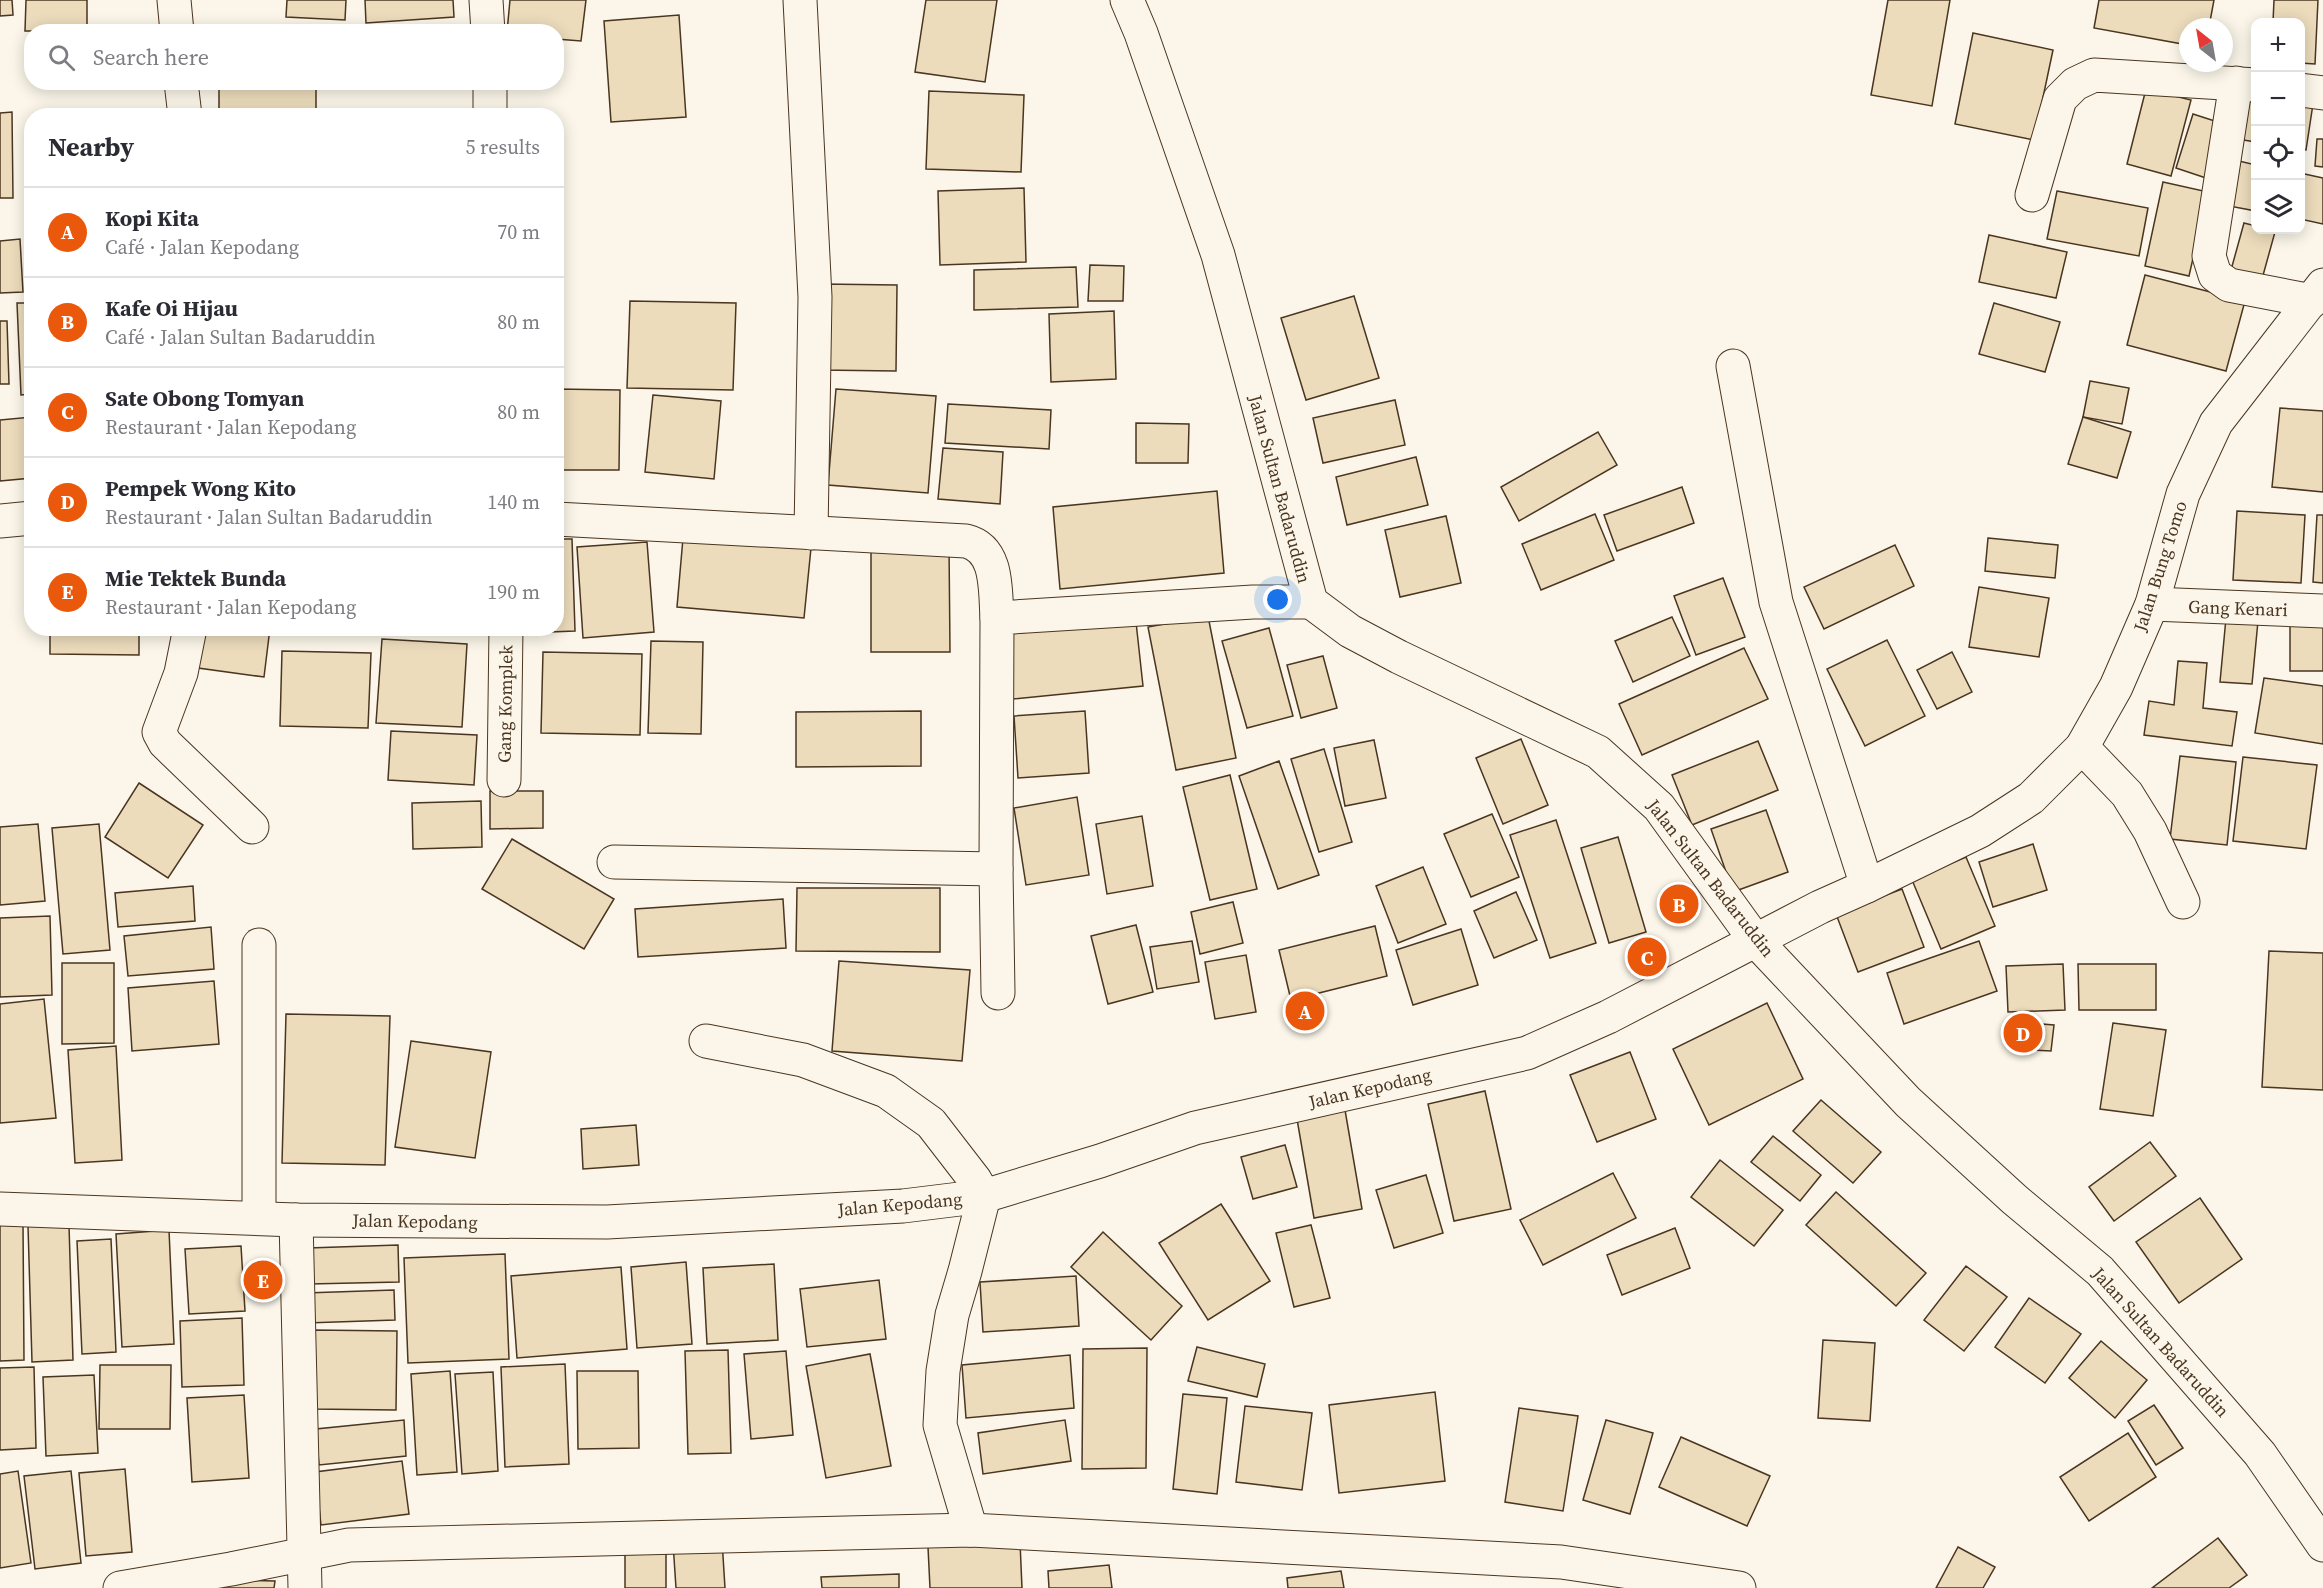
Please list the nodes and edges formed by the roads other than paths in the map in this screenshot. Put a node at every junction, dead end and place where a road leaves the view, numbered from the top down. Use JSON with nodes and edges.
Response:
{"nodes":[{"id":1,"x":174,"y":0,"type":"edge"},
{"id":2,"x":486,"y":0,"type":"edge"},
{"id":3,"x":800,"y":0,"type":"edge"},
{"id":4,"x":1127,"y":0,"type":"edge"},
{"id":5,"x":176,"y":24,"type":"edge"},
{"id":6,"x":488,"y":24,"type":"edge"},
{"id":7,"x":2246,"y":84,"type":"edge"},
{"id":8,"x":182,"y":90,"type":"edge"},
{"id":9,"x":490,"y":90,"type":"edge"},
{"id":10,"x":2305,"y":91,"type":"edge"},
{"id":11,"x":2323,"y":93,"type":"edge"},
{"id":12,"x":184,"y":108,"type":"edge"},
{"id":13,"x":490,"y":108,"type":"edge"},
{"id":14,"x":2032,"y":195,"type":"dead end"},
{"id":15,"x":2318,"y":293,"type":"edge"},
{"id":16,"x":1733,"y":366,"type":"dead end"},
{"id":17,"x":24,"y":519,"type":"edge"},
{"id":18,"x":564,"y":519,"type":"edge"},
{"id":19,"x":0,"y":521,"type":"edge"},
{"id":20,"x":812,"y":533,"type":"junction"},
{"id":21,"x":1311,"y":602,"type":"junction"},
{"id":22,"x":2152,"y":604,"type":"junction"},
{"id":23,"x":2323,"y":612,"type":"edge"},
{"id":24,"x":997,"y":618,"type":"junction"},
{"id":25,"x":188,"y":636,"type":"edge"},
{"id":26,"x":506,"y":636,"type":"edge"},
{"id":27,"x":2082,"y":747,"type":"junction"},
{"id":28,"x":504,"y":780,"type":"dead end"},
{"id":29,"x":252,"y":827,"type":"dead end"},
{"id":30,"x":614,"y":862,"type":"dead end"},
{"id":31,"x":996,"y":870,"type":"junction"},
{"id":32,"x":1867,"y":886,"type":"junction"},
{"id":33,"x":2183,"y":902,"type":"dead end"},
{"id":34,"x":1755,"y":940,"type":"junction"},
{"id":35,"x":259,"y":945,"type":"dead end"},
{"id":36,"x":999,"y":993,"type":"dead end"},
{"id":37,"x":706,"y":1041,"type":"dead end"},
{"id":38,"x":984,"y":1196,"type":"junction"},
{"id":39,"x":0,"y":1209,"type":"edge"},
{"id":40,"x":259,"y":1217,"type":"junction"},
{"id":41,"x":296,"y":1220,"type":"junction"},
{"id":42,"x":2317,"y":1528,"type":"edge"},
{"id":43,"x":971,"y":1530,"type":"junction"},
{"id":44,"x":303,"y":1554,"type":"junction"},
{"id":45,"x":120,"y":1588,"type":"edge"},
{"id":46,"x":305,"y":1588,"type":"edge"},
{"id":47,"x":1739,"y":1588,"type":"edge"}],
"edges":[{"from":1,"to":5,"type":"street"},
{"from":2,"to":6,"type":"street"},
{"from":3,"to":20,"type":"street"},
{"from":4,"to":21,"type":"street","name":"Jalan Sultan Badaruddin"},
{"from":7,"to":14,"type":"street"},
{"from":7,"to":15,"type":"street"},
{"from":8,"to":12,"type":"street"},
{"from":9,"to":13,"type":"street"},
{"from":10,"to":11,"type":"street"},
{"from":15,"to":22,"type":"street","name":"Jalan Bung Tomo"},
{"from":16,"to":32,"type":"street"},
{"from":17,"to":19,"type":"street"},
{"from":18,"to":20,"type":"street"},
{"from":20,"to":24,"type":"street"},
{"from":21,"to":24,"type":"street"},
{"from":21,"to":34,"type":"street","name":"Jalan Sultan Badaruddin"},
{"from":22,"to":23,"type":"street","name":"Gang Kenari"},
{"from":22,"to":27,"type":"street","name":"Jalan Bung Tomo"},
{"from":24,"to":31,"type":"street"},
{"from":25,"to":29,"type":"street"},
{"from":26,"to":28,"type":"street","name":"Gang Komplek"},
{"from":27,"to":32,"type":"street","name":"Jalan Bung Tomo"},
{"from":27,"to":33,"type":"street"},
{"from":30,"to":31,"type":"street"},
{"from":31,"to":36,"type":"street"},
{"from":32,"to":34,"type":"street","name":"Jalan Bung Tomo"},
{"from":34,"to":38,"type":"street","name":"Jalan Kepodang"},
{"from":34,"to":42,"type":"street","name":"Jalan Sultan Badaruddin"},
{"from":35,"to":40,"type":"street"},
{"from":37,"to":38,"type":"street"},
{"from":38,"to":41,"type":"street","name":"Jalan Kepodang"},
{"from":38,"to":43,"type":"street"},
{"from":39,"to":40,"type":"street","name":"Jalan Kepodang"},
{"from":40,"to":41,"type":"street","name":"Jalan Kepodang"},
{"from":41,"to":44,"type":"street"},
{"from":43,"to":44,"type":"street"},
{"from":43,"to":47,"type":"street"},
{"from":44,"to":45,"type":"street"},
{"from":44,"to":46,"type":"street"}]}
